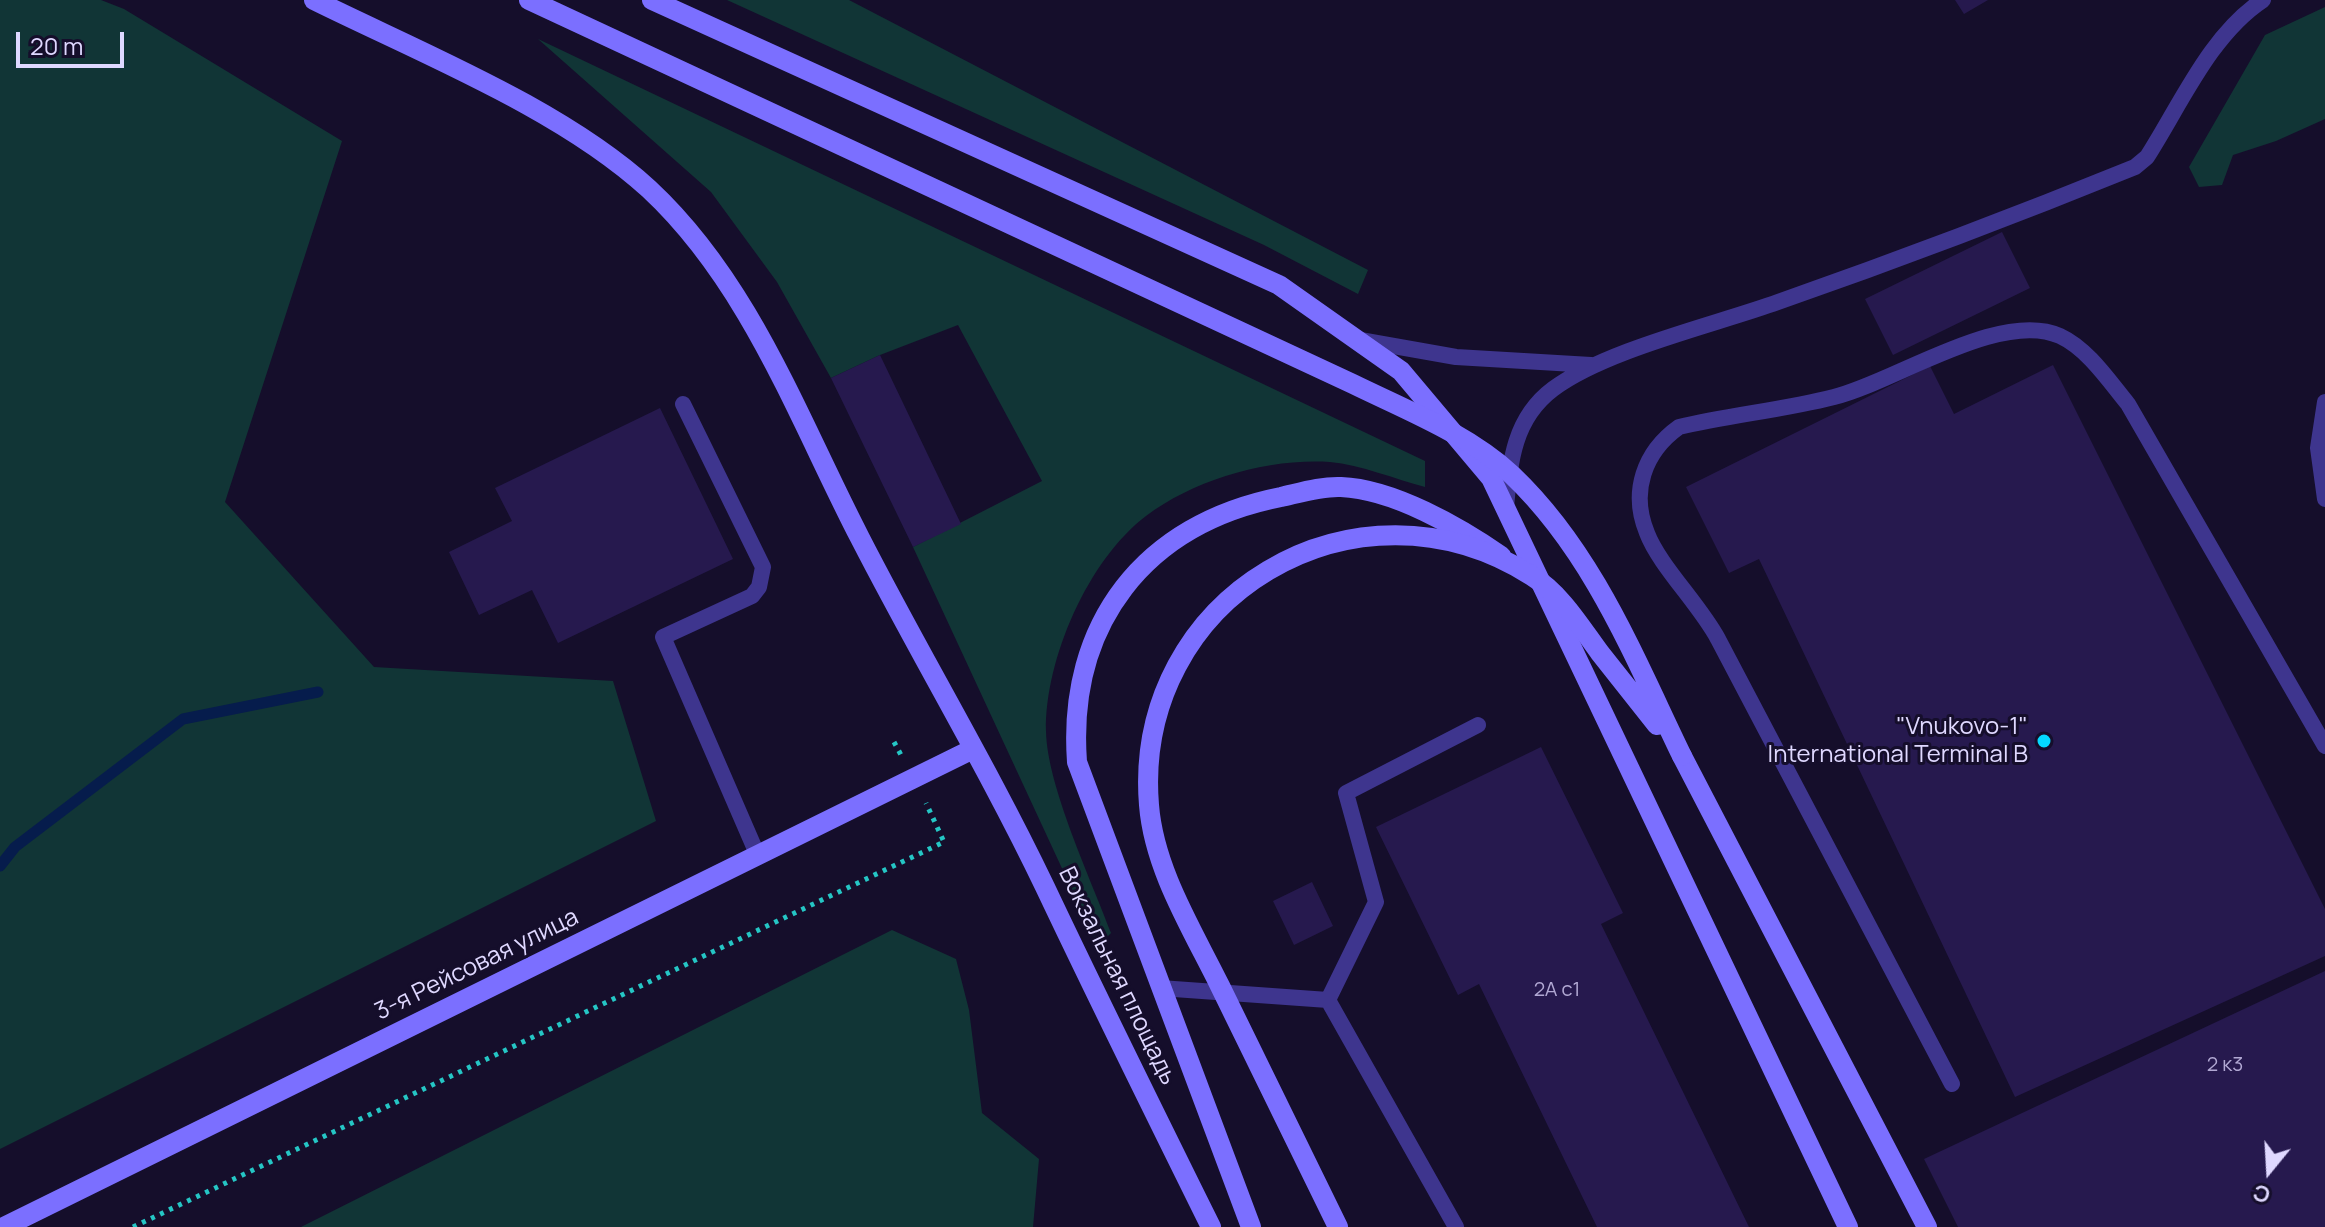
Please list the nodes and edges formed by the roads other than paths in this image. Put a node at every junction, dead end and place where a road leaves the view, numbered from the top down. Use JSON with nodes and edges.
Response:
{"nodes":[{"id":1,"x":314,"y":0,"type":"edge"},
{"id":2,"x":529,"y":0,"type":"edge"},
{"id":3,"x":652,"y":0,"type":"edge"},
{"id":4,"x":2263,"y":0,"type":"edge"},
{"id":5,"x":1359,"y":340,"type":"junction"},
{"id":6,"x":1593,"y":365,"type":"junction"},
{"id":7,"x":2325,"y":402,"type":"edge"},
{"id":8,"x":683,"y":404,"type":"dead end"},
{"id":9,"x":2325,"y":499,"type":"edge"},
{"id":10,"x":1506,"y":513,"type":"junction"},
{"id":11,"x":1546,"y":589,"type":"junction"},
{"id":12,"x":1478,"y":725,"type":"dead end"},
{"id":13,"x":2325,"y":746,"type":"edge"},
{"id":14,"x":973,"y":749,"type":"junction"},
{"id":15,"x":1682,"y":756,"type":"junction"},
{"id":16,"x":758,"y":856,"type":"junction"},
{"id":17,"x":1160,"y":988,"type":"junction"},
{"id":18,"x":1328,"y":1000,"type":"junction"},
{"id":19,"x":1952,"y":1084,"type":"dead end"},
{"id":20,"x":4,"y":1227,"type":"edge"},
{"id":21,"x":1211,"y":1227,"type":"edge"},
{"id":22,"x":1251,"y":1227,"type":"edge"},
{"id":23,"x":1338,"y":1227,"type":"edge"},
{"id":24,"x":1456,"y":1227,"type":"edge"},
{"id":25,"x":1848,"y":1227,"type":"edge"},
{"id":26,"x":1927,"y":1227,"type":"edge"}],
"edges":[{"from":1,"to":14,"type":"main road","name":"Вокзальная площадь"},
{"from":2,"to":15,"type":"main road","bridge":true},
{"from":3,"to":5,"type":"main road"},
{"from":4,"to":6,"type":"lane"},
{"from":5,"to":6,"type":"lane"},
{"from":5,"to":10,"type":"main road"},
{"from":6,"to":10,"type":"lane"},
{"from":7,"to":9,"type":"lane"},
{"from":8,"to":16,"type":"lane"},
{"from":10,"to":11,"type":"main road"},
{"from":11,"to":17,"type":"main road"},
{"from":11,"to":25,"type":"main road"},
{"from":12,"to":18,"type":"lane"},
{"from":13,"to":19,"type":"lane"},
{"from":14,"to":16,"type":"main road","name":"3-я Рейсовая улица"},
{"from":14,"to":21,"type":"main road","name":"Вокзальная площадь"},
{"from":15,"to":23,"type":"main road","bridge":true},
{"from":15,"to":26,"type":"main road"},
{"from":16,"to":20,"type":"main road","name":"3-я Рейсовая улица"},
{"from":17,"to":18,"type":"lane"},
{"from":17,"to":22,"type":"main road"},
{"from":18,"to":24,"type":"lane"}]}
